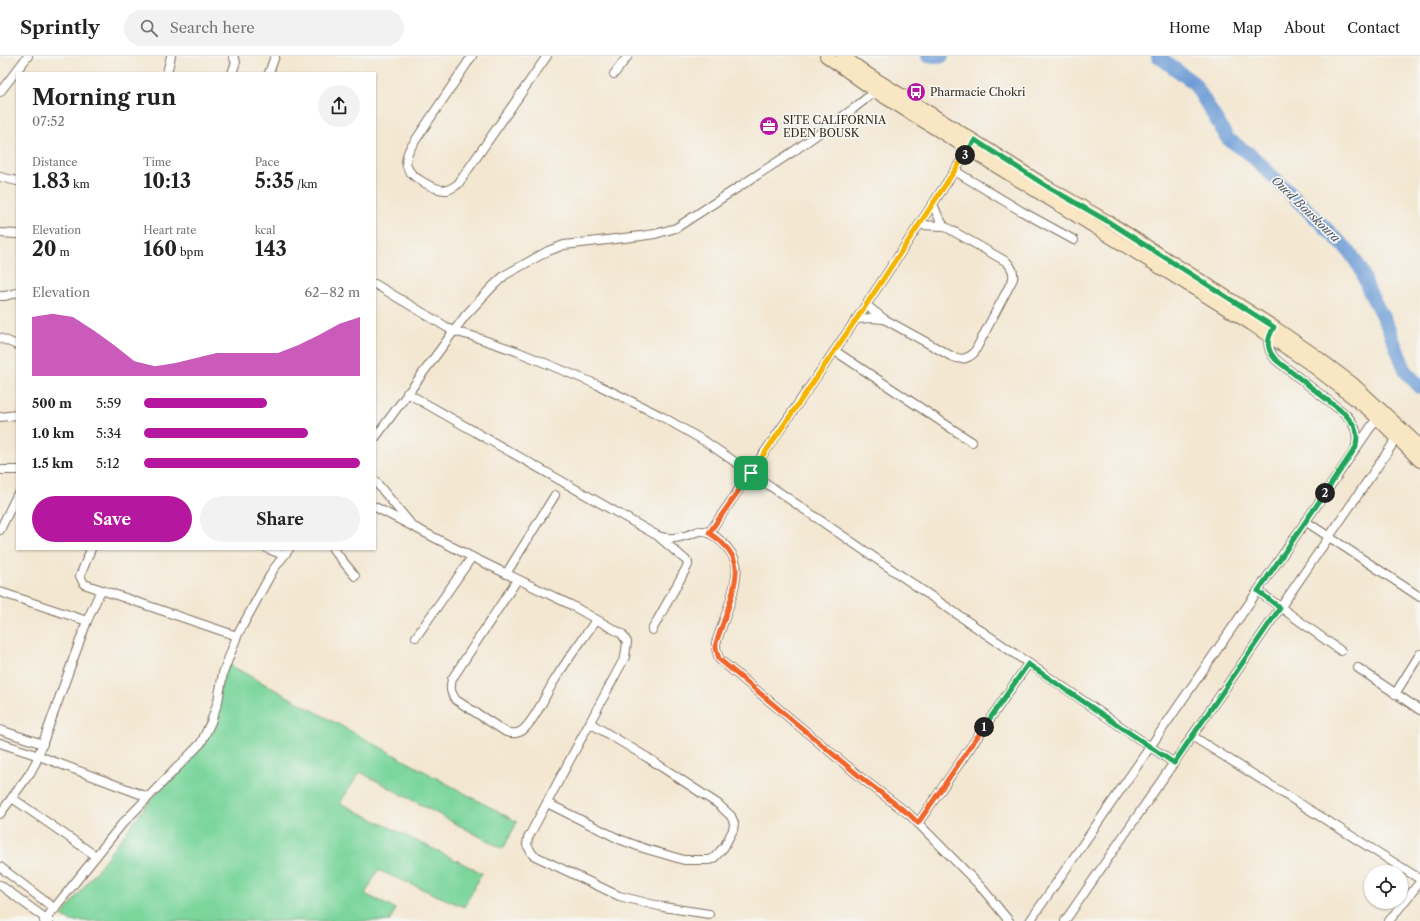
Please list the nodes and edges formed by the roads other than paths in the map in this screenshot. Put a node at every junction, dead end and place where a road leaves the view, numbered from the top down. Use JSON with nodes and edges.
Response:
{"nodes":[{"id":1,"x":28,"y":56,"type":"edge"},
{"id":2,"x":172,"y":56,"type":"edge"},
{"id":3,"x":233,"y":56,"type":"edge"},
{"id":4,"x":275,"y":56,"type":"edge"},
{"id":5,"x":472,"y":56,"type":"edge"},
{"id":6,"x":547,"y":56,"type":"edge"},
{"id":7,"x":628,"y":56,"type":"edge"},
{"id":8,"x":826,"y":56,"type":"edge"},
{"id":9,"x":843,"y":56,"type":"edge"},
{"id":10,"x":167,"y":72,"type":"edge"},
{"id":11,"x":232,"y":72,"type":"edge"},
{"id":12,"x":269,"y":72,"type":"edge"},
{"id":13,"x":614,"y":74,"type":"dead end"},
{"id":14,"x":879,"y":87,"type":"junction"},
{"id":15,"x":0,"y":92,"type":"edge"},
{"id":16,"x":972,"y":145,"type":"junction"},
{"id":17,"x":955,"y":171,"type":"junction"},
{"id":18,"x":0,"y":177,"type":"edge"},
{"id":19,"x":16,"y":181,"type":"edge"},
{"id":20,"x":933,"y":204,"type":"junction"},
{"id":21,"x":919,"y":225,"type":"junction"},
{"id":22,"x":944,"y":226,"type":"junction"},
{"id":23,"x":0,"y":232,"type":"edge"},
{"id":24,"x":16,"y":234,"type":"edge"},
{"id":25,"x":1074,"y":240,"type":"dead end"},
{"id":26,"x":376,"y":285,"type":"edge"},
{"id":27,"x":16,"y":293,"type":"dead end"},
{"id":28,"x":0,"y":296,"type":"edge"},
{"id":29,"x":866,"y":305,"type":"junction"},
{"id":30,"x":857,"y":319,"type":"junction"},
{"id":31,"x":884,"y":319,"type":"junction"},
{"id":32,"x":452,"y":331,"type":"junction"},
{"id":33,"x":1272,"y":332,"type":"junction"},
{"id":34,"x":0,"y":338,"type":"edge"},
{"id":35,"x":16,"y":345,"type":"edge"},
{"id":36,"x":835,"y":351,"type":"junction"},
{"id":37,"x":407,"y":393,"type":"junction"},
{"id":38,"x":16,"y":415,"type":"edge"},
{"id":39,"x":0,"y":417,"type":"edge"},
{"id":40,"x":1377,"y":418,"type":"junction"},
{"id":41,"x":376,"y":437,"type":"edge"},
{"id":42,"x":1397,"y":438,"type":"junction"},
{"id":43,"x":972,"y":442,"type":"dead end"},
{"id":44,"x":1420,"y":446,"type":"edge"},
{"id":45,"x":1356,"y":447,"type":"junction"},
{"id":46,"x":1420,"y":461,"type":"edge"},
{"id":47,"x":0,"y":470,"type":"edge"},
{"id":48,"x":16,"y":470,"type":"edge"},
{"id":49,"x":751,"y":473,"type":"junction"},
{"id":50,"x":376,"y":482,"type":"edge"},
{"id":51,"x":555,"y":496,"type":"dead end"},
{"id":52,"x":16,"y":497,"type":"edge"},
{"id":53,"x":376,"y":508,"type":"edge"},
{"id":54,"x":1306,"y":521,"type":"junction"},
{"id":55,"x":413,"y":527,"type":"junction"},
{"id":56,"x":0,"y":530,"type":"edge"},
{"id":57,"x":709,"y":533,"type":"junction"},
{"id":58,"x":658,"y":536,"type":"junction"},
{"id":59,"x":1329,"y":537,"type":"junction"},
{"id":60,"x":91,"y":550,"type":"edge"},
{"id":61,"x":274,"y":550,"type":"edge"},
{"id":62,"x":334,"y":550,"type":"edge"},
{"id":63,"x":287,"y":552,"type":"edge"},
{"id":64,"x":472,"y":557,"type":"junction"},
{"id":65,"x":506,"y":574,"type":"junction"},
{"id":66,"x":355,"y":576,"type":"dead end"},
{"id":67,"x":517,"y":580,"type":"junction"},
{"id":68,"x":101,"y":590,"type":"junction"},
{"id":69,"x":1258,"y":591,"type":"junction"},
{"id":70,"x":0,"y":592,"type":"edge"},
{"id":71,"x":1420,"y":597,"type":"edge"},
{"id":72,"x":1280,"y":608,"type":"junction"},
{"id":73,"x":596,"y":620,"type":"junction"},
{"id":74,"x":87,"y":621,"type":"junction"},
{"id":75,"x":652,"y":630,"type":"dead end"},
{"id":76,"x":237,"y":636,"type":"junction"},
{"id":77,"x":416,"y":637,"type":"dead end"},
{"id":78,"x":1341,"y":651,"type":"dead end"},
{"id":79,"x":1420,"y":654,"type":"edge"},
{"id":80,"x":1028,"y":664,"type":"junction"},
{"id":81,"x":1358,"y":668,"type":"dead end"},
{"id":82,"x":1395,"y":694,"type":"junction"},
{"id":83,"x":1420,"y":710,"type":"edge"},
{"id":84,"x":590,"y":723,"type":"junction"},
{"id":85,"x":0,"y":730,"type":"edge"},
{"id":86,"x":1192,"y":736,"type":"junction"},
{"id":87,"x":0,"y":743,"type":"edge"},
{"id":88,"x":43,"y":744,"type":"junction"},
{"id":89,"x":1150,"y":747,"type":"junction"},
{"id":90,"x":38,"y":756,"type":"junction"},
{"id":91,"x":1174,"y":763,"type":"junction"},
{"id":92,"x":148,"y":797,"type":"junction"},
{"id":93,"x":12,"y":798,"type":"junction"},
{"id":94,"x":547,"y":802,"type":"junction"},
{"id":95,"x":0,"y":814,"type":"edge"},
{"id":96,"x":918,"y":823,"type":"junction"},
{"id":97,"x":96,"y":856,"type":"junction"},
{"id":98,"x":0,"y":867,"type":"edge"},
{"id":99,"x":1420,"y":881,"type":"edge"},
{"id":100,"x":0,"y":885,"type":"edge"},
{"id":101,"x":55,"y":909,"type":"junction"},
{"id":102,"x":709,"y":914,"type":"dead end"},
{"id":103,"x":47,"y":920,"type":"edge"},
{"id":104,"x":1009,"y":921,"type":"edge"},
{"id":105,"x":1030,"y":921,"type":"edge"},
{"id":106,"x":1065,"y":921,"type":"edge"},
{"id":107,"x":1389,"y":921,"type":"edge"}],
"edges":[{"from":1,"to":15,"type":"street"},
{"from":2,"to":10,"type":"street"},
{"from":3,"to":11,"type":"street"},
{"from":4,"to":12,"type":"street"},
{"from":5,"to":6,"type":"street"},
{"from":7,"to":13,"type":"street"},
{"from":8,"to":14,"type":"main road"},
{"from":9,"to":14,"type":"main road"},
{"from":14,"to":16,"type":"main road"},
{"from":14,"to":32,"type":"street"},
{"from":16,"to":17,"type":"street"},
{"from":16,"to":33,"type":"main road"},
{"from":17,"to":20,"type":"street"},
{"from":17,"to":25,"type":"street"},
{"from":18,"to":19,"type":"street"},
{"from":20,"to":21,"type":"street"},
{"from":20,"to":22,"type":"street"},
{"from":21,"to":22,"type":"street"},
{"from":21,"to":29,"type":"street"},
{"from":22,"to":31,"type":"street"},
{"from":23,"to":24,"type":"street"},
{"from":26,"to":32,"type":"street"},
{"from":27,"to":28,"type":"street"},
{"from":29,"to":30,"type":"street"},
{"from":29,"to":31,"type":"street"},
{"from":30,"to":31,"type":"street"},
{"from":30,"to":36,"type":"street"},
{"from":32,"to":37,"type":"street"},
{"from":32,"to":49,"type":"street"},
{"from":33,"to":40,"type":"main road"},
{"from":33,"to":44,"type":"main road"},
{"from":33,"to":45,"type":"street"},
{"from":34,"to":35,"type":"street"},
{"from":36,"to":43,"type":"street"},
{"from":36,"to":49,"type":"street"},
{"from":37,"to":41,"type":"street"},
{"from":37,"to":58,"type":"street"},
{"from":38,"to":39,"type":"street"},
{"from":40,"to":42,"type":"main road"},
{"from":40,"to":45,"type":"street"},
{"from":42,"to":46,"type":"main road"},
{"from":42,"to":59,"type":"street"},
{"from":45,"to":54,"type":"street"},
{"from":47,"to":48,"type":"street"},
{"from":49,"to":57,"type":"street"},
{"from":49,"to":80,"type":"street"},
{"from":50,"to":55,"type":"street"},
{"from":51,"to":65,"type":"street"},
{"from":52,"to":56,"type":"street"},
{"from":53,"to":55,"type":"street"},
{"from":54,"to":59,"type":"street"},
{"from":54,"to":69,"type":"street"},
{"from":55,"to":64,"type":"street"},
{"from":57,"to":58,"type":"street"},
{"from":57,"to":96,"type":"street"},
{"from":58,"to":75,"type":"street"},
{"from":59,"to":71,"type":"street"},
{"from":59,"to":72,"type":"street"},
{"from":60,"to":68,"type":"street"},
{"from":61,"to":63,"type":"street"},
{"from":62,"to":66,"type":"street"},
{"from":63,"to":76,"type":"street"},
{"from":64,"to":65,"type":"street"},
{"from":64,"to":77,"type":"street"},
{"from":65,"to":67,"type":"street"},
{"from":67,"to":73,"type":"street"},
{"from":67,"to":73,"type":"street"},
{"from":68,"to":74,"type":"street"},
{"from":68,"to":76,"type":"street"},
{"from":69,"to":72,"type":"street"},
{"from":69,"to":89,"type":"street"},
{"from":70,"to":74,"type":"street"},
{"from":72,"to":78,"type":"street"},
{"from":72,"to":86,"type":"street"},
{"from":73,"to":84,"type":"street"},
{"from":74,"to":88,"type":"street"},
{"from":76,"to":92,"type":"street"},
{"from":79,"to":82,"type":"street"},
{"from":80,"to":89,"type":"street"},
{"from":80,"to":96,"type":"street"},
{"from":81,"to":82,"type":"street"},
{"from":82,"to":83,"type":"street"},
{"from":84,"to":94,"type":"street"},
{"from":84,"to":94,"type":"street"},
{"from":85,"to":88,"type":"street"},
{"from":86,"to":91,"type":"street"},
{"from":86,"to":99,"type":"street"},
{"from":87,"to":90,"type":"street"},
{"from":88,"to":90,"type":"street"},
{"from":89,"to":91,"type":"street"},
{"from":89,"to":105,"type":"street"},
{"from":90,"to":92,"type":"street"},
{"from":90,"to":93,"type":"street"},
{"from":91,"to":106,"type":"street"},
{"from":92,"to":97,"type":"street"},
{"from":93,"to":95,"type":"street"},
{"from":93,"to":97,"type":"street"},
{"from":94,"to":102,"type":"street"},
{"from":96,"to":104,"type":"street"},
{"from":97,"to":101,"type":"street"},
{"from":98,"to":101,"type":"street"},
{"from":99,"to":107,"type":"street"},
{"from":100,"to":103,"type":"street"},
{"from":101,"to":103,"type":"street"}]}
